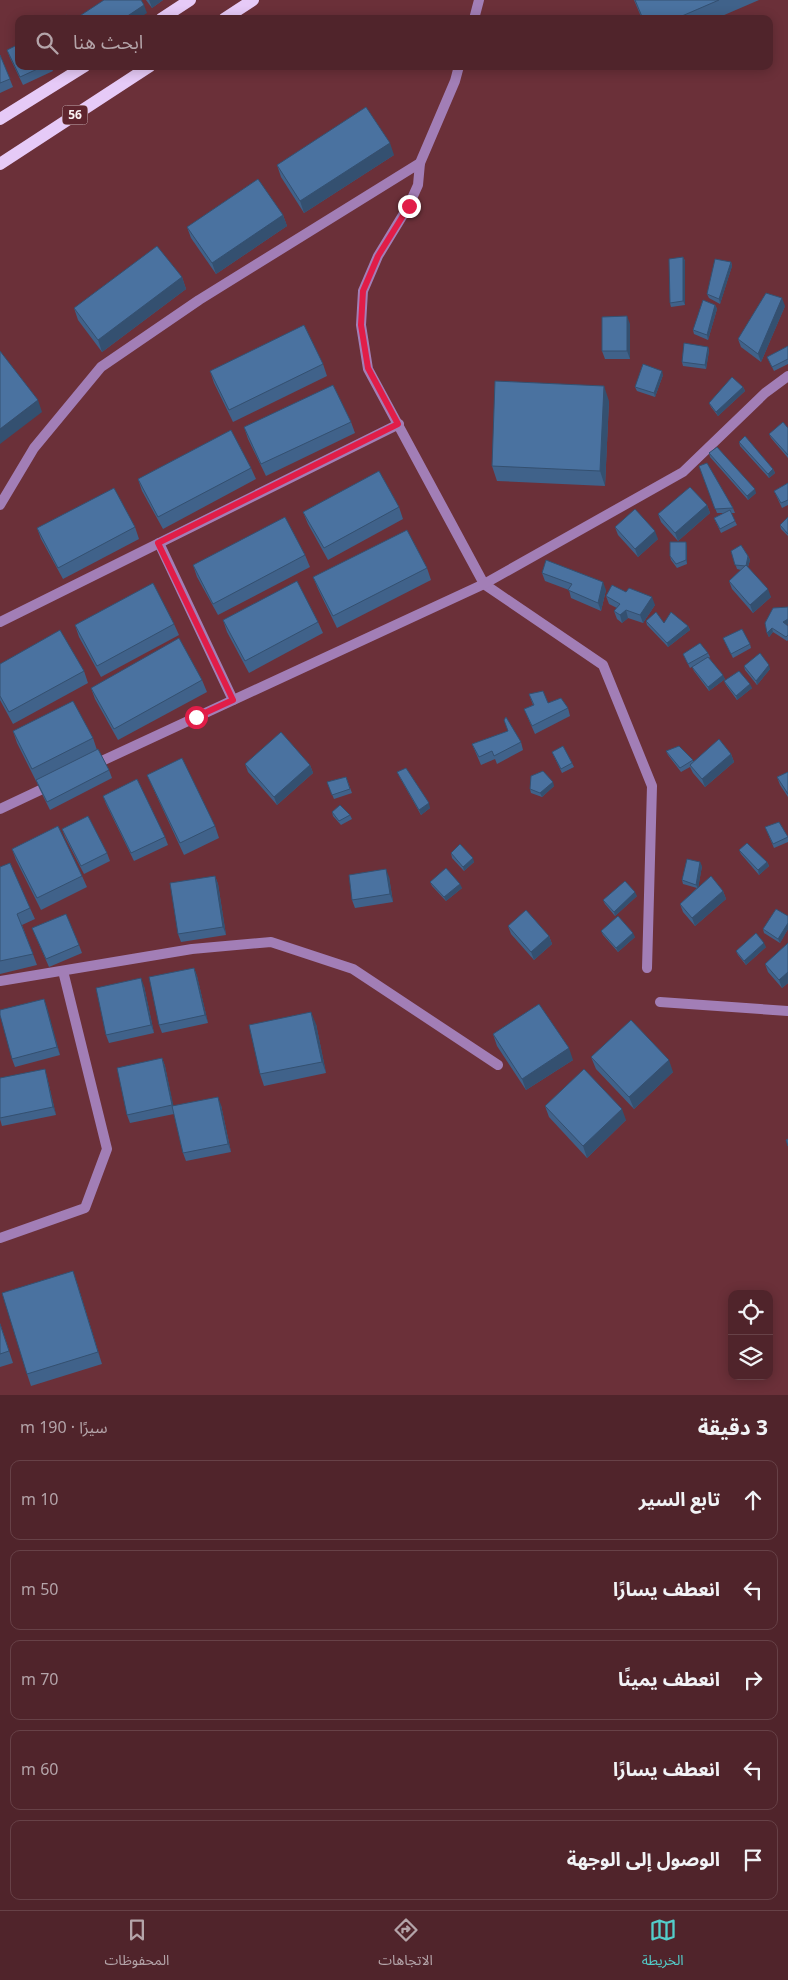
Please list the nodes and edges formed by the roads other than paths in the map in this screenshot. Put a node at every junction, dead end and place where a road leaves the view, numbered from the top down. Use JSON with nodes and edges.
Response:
{"nodes":[{"id":1,"x":190,"y":0,"type":"edge"},
{"id":2,"x":253,"y":0,"type":"edge"},
{"id":3,"x":479,"y":0,"type":"edge"},
{"id":4,"x":166,"y":15,"type":"edge"},
{"id":5,"x":230,"y":15,"type":"edge"},
{"id":6,"x":475,"y":15,"type":"edge"},
{"id":7,"x":80,"y":70,"type":"edge"},
{"id":8,"x":144,"y":70,"type":"edge"},
{"id":9,"x":459,"y":70,"type":"edge"},
{"id":10,"x":0,"y":120,"type":"edge"},
{"id":11,"x":420,"y":163,"type":"junction"},
{"id":12,"x":0,"y":164,"type":"edge"},
{"id":13,"x":788,"y":376,"type":"edge"},
{"id":14,"x":398,"y":424,"type":"junction"},
{"id":15,"x":0,"y":505,"type":"edge"},
{"id":16,"x":158,"y":543,"type":"junction"},
{"id":17,"x":484,"y":584,"type":"junction"},
{"id":18,"x":0,"y":622,"type":"edge"},
{"id":19,"x":233,"y":700,"type":"junction"},
{"id":20,"x":80,"y":772,"type":"edge"},
{"id":21,"x":62,"y":780,"type":"edge"},
{"id":22,"x":0,"y":809,"type":"edge"},
{"id":23,"x":647,"y":968,"type":"dead end"},
{"id":24,"x":62,"y":971,"type":"junction"},
{"id":25,"x":0,"y":981,"type":"edge"},
{"id":26,"x":660,"y":1002,"type":"dead end"},
{"id":27,"x":788,"y":1011,"type":"edge"},
{"id":28,"x":498,"y":1065,"type":"dead end"},
{"id":29,"x":0,"y":1238,"type":"edge"}],
"edges":[{"from":1,"to":4,"type":"main road"},
{"from":2,"to":5,"type":"main road"},
{"from":3,"to":6,"type":"street"},
{"from":7,"to":10,"type":"main road"},
{"from":8,"to":12,"type":"main road","number":"56"},
{"from":9,"to":11,"type":"street"},
{"from":11,"to":14,"type":"street"},
{"from":11,"to":15,"type":"street"},
{"from":13,"to":17,"type":"street"},
{"from":14,"to":16,"type":"street"},
{"from":14,"to":17,"type":"street"},
{"from":16,"to":18,"type":"street"},
{"from":16,"to":19,"type":"street"},
{"from":17,"to":19,"type":"street"},
{"from":17,"to":23,"type":"street"},
{"from":19,"to":20,"type":"street"},
{"from":21,"to":22,"type":"street"},
{"from":24,"to":25,"type":"street"},
{"from":24,"to":28,"type":"street"},
{"from":24,"to":29,"type":"street"},
{"from":26,"to":27,"type":"street"}]}
